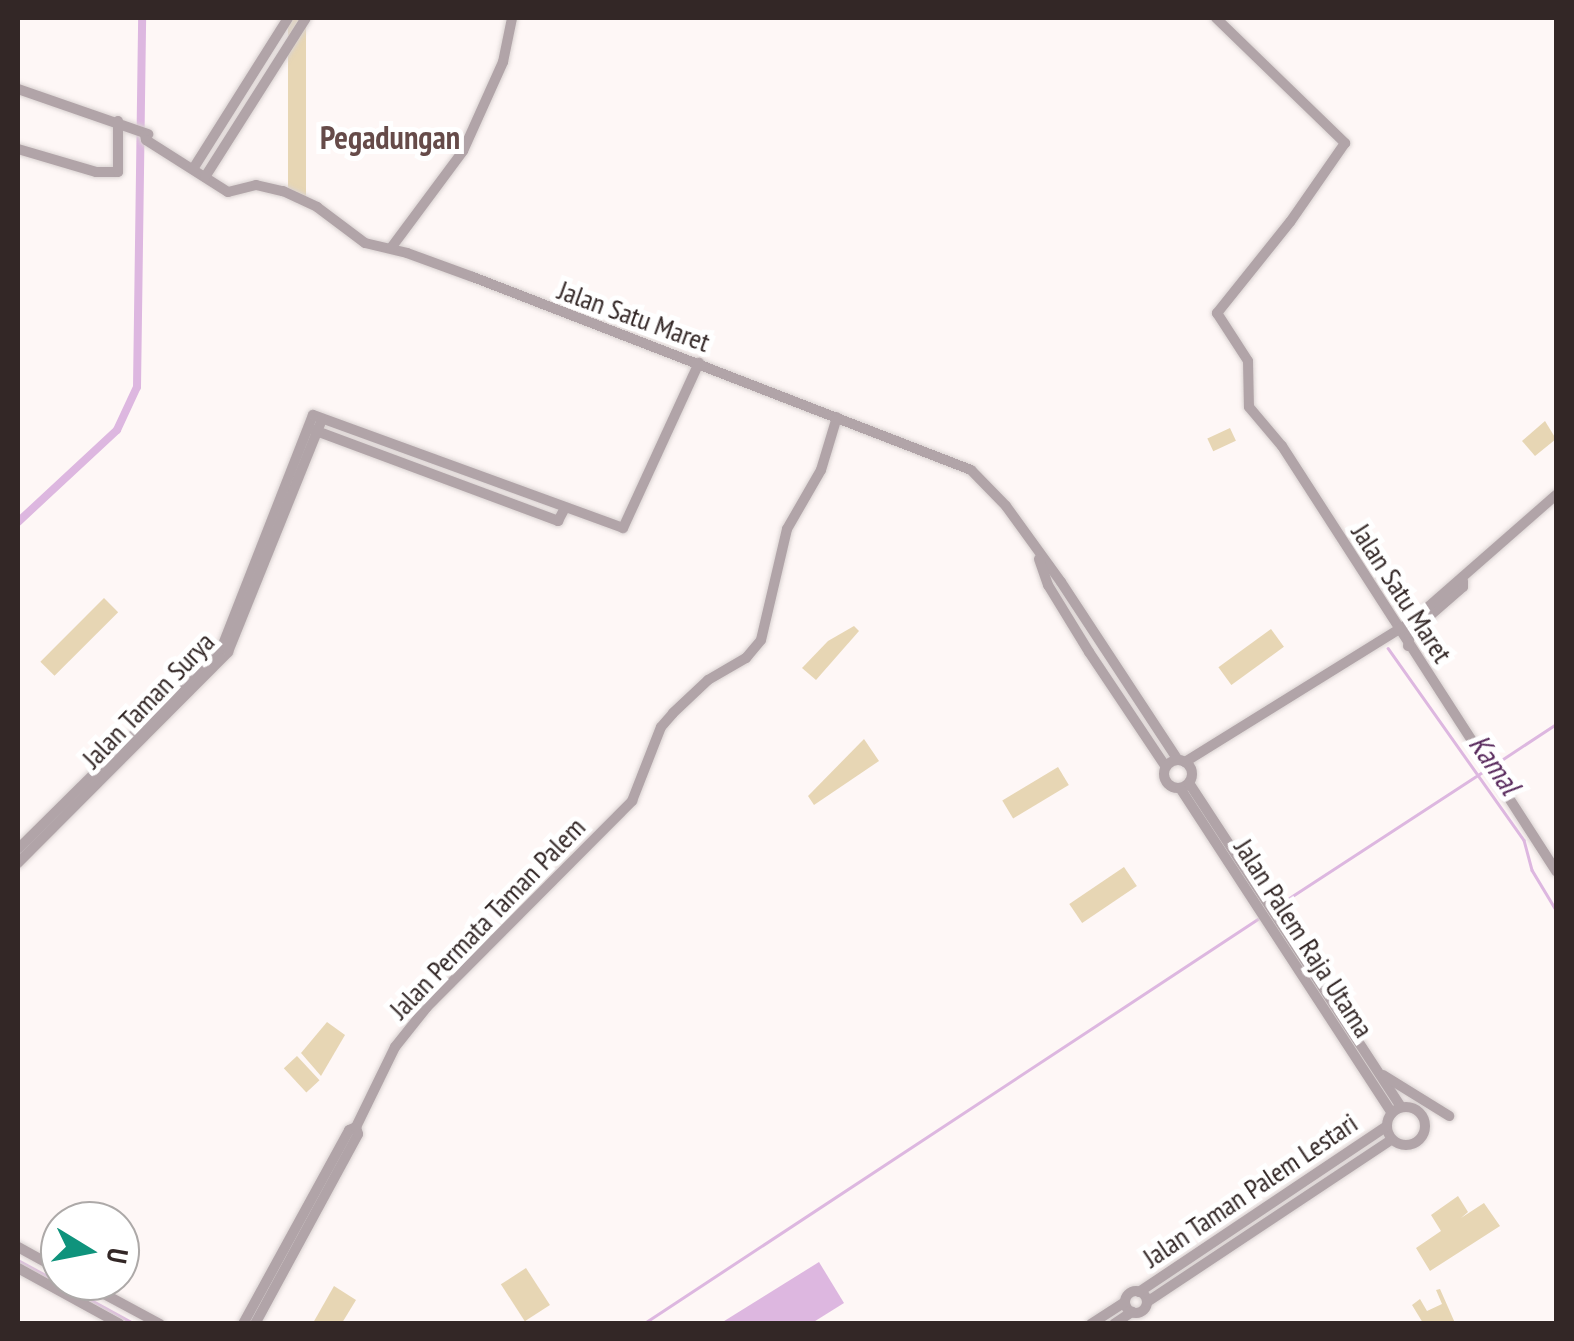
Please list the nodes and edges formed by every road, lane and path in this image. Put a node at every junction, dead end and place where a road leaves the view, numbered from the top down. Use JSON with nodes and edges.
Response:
{"nodes":[{"id":1,"x":288,"y":18,"type":"edge"},
{"id":2,"x":306,"y":18,"type":"edge"},
{"id":3,"x":512,"y":18,"type":"edge"},
{"id":4,"x":1216,"y":18,"type":"edge"},
{"id":5,"x":18,"y":89,"type":"edge"},
{"id":6,"x":239,"y":92,"type":"junction"},
{"id":7,"x":252,"y":100,"type":"junction"},
{"id":8,"x":118,"y":121,"type":"junction"},
{"id":9,"x":18,"y":150,"type":"edge"},
{"id":10,"x":191,"y":168,"type":"junction"},
{"id":11,"x":205,"y":178,"type":"junction"},
{"id":12,"x":391,"y":248,"type":"junction"},
{"id":13,"x":699,"y":363,"type":"junction"},
{"id":14,"x":837,"y":417,"type":"junction"},
{"id":15,"x":312,"y":429,"type":"junction"},
{"id":16,"x":1556,"y":495,"type":"edge"},
{"id":17,"x":1556,"y":504,"type":"edge"},
{"id":18,"x":565,"y":508,"type":"junction"},
{"id":19,"x":1039,"y":557,"type":"junction"},
{"id":20,"x":1463,"y":581,"type":"junction"},
{"id":21,"x":1399,"y":628,"type":"junction"},
{"id":22,"x":1408,"y":646,"type":"junction"},
{"id":23,"x":1185,"y":764,"type":"junction"},
{"id":24,"x":1166,"y":767,"type":"junction"},
{"id":25,"x":1184,"y":786,"type":"junction"},
{"id":26,"x":18,"y":849,"type":"edge"},
{"id":27,"x":18,"y":864,"type":"edge"},
{"id":28,"x":1556,"y":871,"type":"edge"},
{"id":29,"x":1378,"y":1072,"type":"junction"},
{"id":30,"x":1396,"y":1110,"type":"junction"},
{"id":31,"x":1449,"y":1116,"type":"dead end"},
{"id":32,"x":1387,"y":1126,"type":"junction"},
{"id":33,"x":356,"y":1127,"type":"junction"},
{"id":34,"x":1392,"y":1139,"type":"junction"},
{"id":35,"x":18,"y":1247,"type":"edge"},
{"id":36,"x":40,"y":1259,"type":"edge"},
{"id":37,"x":18,"y":1268,"type":"edge"},
{"id":38,"x":1143,"y":1297,"type":"junction"},
{"id":39,"x":117,"y":1301,"type":"edge"},
{"id":40,"x":1129,"y":1307,"type":"junction"},
{"id":41,"x":120,"y":1324,"type":"edge"},
{"id":42,"x":160,"y":1324,"type":"edge"},
{"id":43,"x":243,"y":1324,"type":"edge"},
{"id":44,"x":255,"y":1324,"type":"edge"},
{"id":45,"x":1092,"y":1324,"type":"edge"},
{"id":46,"x":1114,"y":1324,"type":"edge"}],
"edges":[{"from":1,"to":6,"type":"street"},
{"from":2,"to":7,"type":"street"},
{"from":3,"to":12,"type":"street"},
{"from":4,"to":21,"type":"street","name":"Jalan Satu Maret"},
{"from":5,"to":8,"type":"street","name":"Jalan Satu Maret"},
{"from":6,"to":7,"type":"street"},
{"from":6,"to":10,"type":"street"},
{"from":7,"to":11,"type":"street"},
{"from":8,"to":9,"type":"street"},
{"from":8,"to":10,"type":"street","name":"Jalan Satu Maret"},
{"from":10,"to":11,"type":"street","name":"Jalan Satu Maret"},
{"from":11,"to":12,"type":"street","name":"Jalan Satu Maret"},
{"from":12,"to":13,"type":"street","name":"Jalan Satu Maret"},
{"from":13,"to":14,"type":"street","name":"Jalan Satu Maret"},
{"from":13,"to":18,"type":"street","name":"Jalan Taman Surya"},
{"from":14,"to":19,"type":"street","name":"Jalan Satu Maret"},
{"from":14,"to":33,"type":"street","name":"Jalan Permata Taman Palem"},
{"from":15,"to":18,"type":"street","name":"Jalan Taman Surya"},
{"from":15,"to":18,"type":"street","name":"Jalan Taman Surya"},
{"from":15,"to":26,"type":"street","name":"Jalan Taman Surya"},
{"from":15,"to":27,"type":"street","name":"Jalan Taman Surya"},
{"from":16,"to":21,"type":"street"},
{"from":17,"to":20,"type":"street"},
{"from":19,"to":23,"type":"street","name":"Jalan Satu Maret"},
{"from":19,"to":24,"type":"street","name":"Jalan Satu Maret"},
{"from":20,"to":21,"type":"street"},
{"from":20,"to":22,"type":"street"},
{"from":21,"to":22,"type":"street","name":"Jalan Satu Maret"},
{"from":21,"to":23,"type":"street"},
{"from":22,"to":28,"type":"street","name":"Jalan Satu Maret"},
{"from":23,"to":24,"type":"street"},
{"from":23,"to":25,"type":"street"},
{"from":24,"to":25,"type":"street","name":"Jalan Satu Maret"},
{"from":25,"to":29,"type":"street","name":"Jalan Palem Raja Utama"},
{"from":25,"to":30,"type":"street","name":"Jalan Palem Raja Utama"},
{"from":29,"to":30,"type":"street","name":"Jalan Palem Raja Utama"},
{"from":29,"to":31,"type":"street"},
{"from":30,"to":32,"type":"street"},
{"from":30,"to":34,"type":"street"},
{"from":32,"to":34,"type":"street"},
{"from":32,"to":38,"type":"street","name":"Jalan Taman Palem Lestari"},
{"from":33,"to":43,"type":"street"},
{"from":33,"to":44,"type":"street"},
{"from":34,"to":38,"type":"street","name":"Jalan Taman Palem Lestari"},
{"from":35,"to":36,"type":"street"},
{"from":37,"to":41,"type":"street"},
{"from":38,"to":40,"type":"street"},
{"from":38,"to":40,"type":"street"},
{"from":39,"to":42,"type":"street"},
{"from":40,"to":45,"type":"street","name":"Jalan Taman Palem Lestari"},
{"from":40,"to":46,"type":"street"}]}
